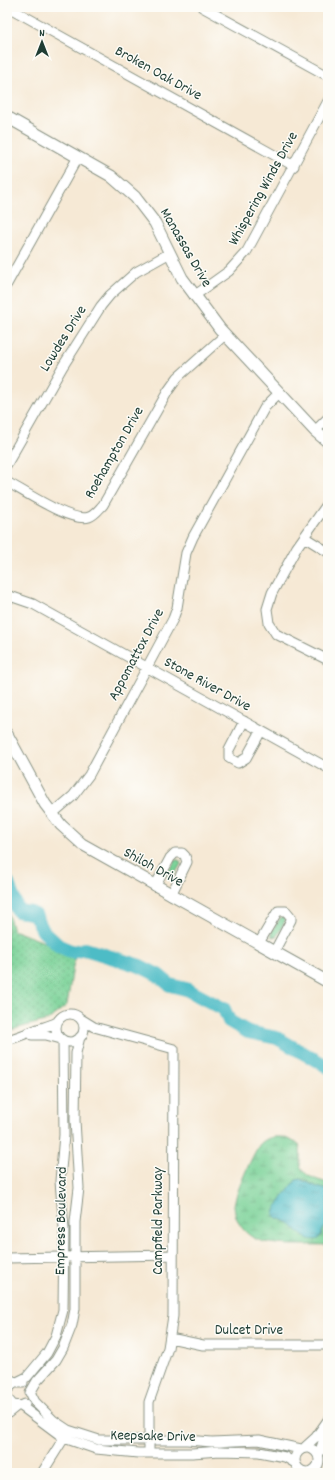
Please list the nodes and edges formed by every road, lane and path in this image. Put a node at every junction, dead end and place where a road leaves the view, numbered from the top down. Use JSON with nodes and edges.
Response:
{"nodes":[{"id":1,"x":8,"y":7,"type":"edge"},
{"id":2,"x":202,"y":7,"type":"edge"},
{"id":3,"x":328,"y":76,"type":"edge"},
{"id":4,"x":328,"y":101,"type":"edge"},
{"id":5,"x":7,"y":117,"type":"edge"},
{"id":6,"x":78,"y":157,"type":"junction"},
{"id":7,"x":294,"y":166,"type":"junction"},
{"id":8,"x":170,"y":253,"type":"junction"},
{"id":9,"x":7,"y":284,"type":"edge"},
{"id":10,"x":194,"y":296,"type":"junction"},
{"id":11,"x":225,"y":335,"type":"junction"},
{"id":12,"x":279,"y":393,"type":"junction"},
{"id":13,"x":328,"y":418,"type":"edge"},
{"id":14,"x":315,"y":431,"type":"junction"},
{"id":15,"x":328,"y":442,"type":"edge"},
{"id":16,"x":7,"y":464,"type":"edge"},
{"id":17,"x":7,"y":482,"type":"edge"},
{"id":18,"x":328,"y":503,"type":"edge"},
{"id":19,"x":304,"y":537,"type":"junction"},
{"id":20,"x":328,"y":552,"type":"edge"},
{"id":21,"x":7,"y":595,"type":"edge"},
{"id":22,"x":328,"y":660,"type":"edge"},
{"id":23,"x":148,"y":667,"type":"junction"},
{"id":24,"x":244,"y":722,"type":"junction"},
{"id":25,"x":261,"y":731,"type":"junction"},
{"id":26,"x":7,"y":734,"type":"edge"},
{"id":27,"x":328,"y":768,"type":"edge"},
{"id":28,"x":52,"y":814,"type":"junction"},
{"id":29,"x":155,"y":886,"type":"junction"},
{"id":30,"x":170,"y":895,"type":"junction"},
{"id":31,"x":259,"y":943,"type":"junction"},
{"id":32,"x":274,"y":952,"type":"junction"},
{"id":33,"x":328,"y":982,"type":"edge"},
{"id":34,"x":80,"y":1019,"type":"junction"},
{"id":35,"x":57,"y":1022,"type":"junction"},
{"id":36,"x":112,"y":1032,"type":"junction"},
{"id":37,"x":29,"y":1035,"type":"junction"},
{"id":38,"x":81,"y":1037,"type":"junction"},
{"id":39,"x":7,"y":1040,"type":"edge"},
{"id":40,"x":62,"y":1040,"type":"junction"},
{"id":41,"x":173,"y":1255,"type":"junction"},
{"id":42,"x":75,"y":1257,"type":"junction"},
{"id":43,"x":7,"y":1258,"type":"edge"},
{"id":44,"x":64,"y":1258,"type":"junction"},
{"id":45,"x":170,"y":1338,"type":"junction"},
{"id":46,"x":328,"y":1345,"type":"edge"},
{"id":47,"x":7,"y":1377,"type":"edge"},
{"id":48,"x":17,"y":1382,"type":"junction"},
{"id":49,"x":7,"y":1390,"type":"edge"},
{"id":50,"x":31,"y":1393,"type":"junction"},
{"id":51,"x":7,"y":1398,"type":"edge"},
{"id":52,"x":19,"y":1406,"type":"junction"},
{"id":53,"x":7,"y":1414,"type":"edge"},
{"id":54,"x":328,"y":1422,"type":"edge"},
{"id":55,"x":64,"y":1438,"type":"junction"},
{"id":56,"x":149,"y":1439,"type":"junction"},
{"id":57,"x":303,"y":1448,"type":"junction"},
{"id":58,"x":149,"y":1453,"type":"junction"},
{"id":59,"x":319,"y":1456,"type":"junction"},
{"id":60,"x":328,"y":1464,"type":"edge"},
{"id":61,"x":295,"y":1467,"type":"edge"},
{"id":62,"x":313,"y":1472,"type":"edge"},
{"id":63,"x":42,"y":1473,"type":"edge"}],
"edges":[{"from":1,"to":7,"type":"street","name":"Broken Oak Drive"},
{"from":2,"to":3,"type":"street"},
{"from":4,"to":7,"type":"street","name":"Whispering Winds Drive"},
{"from":5,"to":6,"type":"street","name":"Manassas Drive"},
{"from":6,"to":8,"type":"street","name":"Manassas Drive"},
{"from":6,"to":9,"type":"street"},
{"from":7,"to":10,"type":"street","name":"Whispering Winds Drive"},
{"from":8,"to":10,"type":"street","name":"Manassas Drive"},
{"from":8,"to":16,"type":"street","name":"Lowdes Drive"},
{"from":10,"to":11,"type":"street","name":"Manassas Drive"},
{"from":11,"to":12,"type":"street","name":"Manassas Drive"},
{"from":11,"to":17,"type":"street","name":"Roehampton Drive"},
{"from":12,"to":14,"type":"street","name":"Manassas Drive"},
{"from":12,"to":23,"type":"street","name":"Appomattox Drive"},
{"from":13,"to":14,"type":"street"},
{"from":14,"to":15,"type":"street","name":"Manassas Drive"},
{"from":18,"to":19,"type":"street"},
{"from":19,"to":20,"type":"street"},
{"from":19,"to":22,"type":"street"},
{"from":21,"to":23,"type":"street","name":"Stone River Drive"},
{"from":23,"to":24,"type":"street","name":"Stone River Drive"},
{"from":23,"to":28,"type":"street","name":"Appomattox Drive"},
{"from":24,"to":25,"type":"street","name":"Stone River Drive"},
{"from":24,"to":25,"type":"street"},
{"from":25,"to":27,"type":"street","name":"Stone River Drive"},
{"from":26,"to":28,"type":"street","name":"Shiloh Drive"},
{"from":28,"to":29,"type":"street","name":"Shiloh Drive"},
{"from":29,"to":30,"type":"street","name":"Shiloh Drive"},
{"from":29,"to":30,"type":"street"},
{"from":30,"to":31,"type":"street","name":"Shiloh Drive"},
{"from":31,"to":32,"type":"street","name":"Shiloh Drive"},
{"from":31,"to":32,"type":"street"},
{"from":32,"to":33,"type":"street","name":"Shiloh Drive"},
{"from":34,"to":35,"type":"street"},
{"from":34,"to":36,"type":"street","name":"Campfield Parkway"},
{"from":34,"to":38,"type":"street"},
{"from":35,"to":37,"type":"street"},
{"from":35,"to":40,"type":"street"},
{"from":36,"to":38,"type":"street","name":"Campfield Parkway"},
{"from":36,"to":41,"type":"street","name":"Campfield Parkway"},
{"from":37,"to":39,"type":"street"},
{"from":37,"to":40,"type":"street"},
{"from":38,"to":40,"type":"street"},
{"from":38,"to":42,"type":"street","name":"Empress Boulevard"},
{"from":40,"to":44,"type":"street","name":"Empress Boulevard"},
{"from":41,"to":42,"type":"street"},
{"from":41,"to":45,"type":"street","name":"Campfield Parkway"},
{"from":42,"to":44,"type":"street"},
{"from":42,"to":50,"type":"street","name":"Empress Boulevard"},
{"from":43,"to":44,"type":"street"},
{"from":44,"to":48,"type":"street","name":"Empress Boulevard"},
{"from":45,"to":46,"type":"street","name":"Dulcet Drive"},
{"from":45,"to":56,"type":"street","name":"Campfield Parkway"},
{"from":47,"to":48,"type":"street"},
{"from":48,"to":49,"type":"street","name":"Empress Boulevard"},
{"from":48,"to":50,"type":"street","name":"Keepsake Drive"},
{"from":50,"to":52,"type":"street","name":"Empress Boulevard"},
{"from":50,"to":56,"type":"street","name":"Keepsake Drive"},
{"from":51,"to":52,"type":"street","name":"Keepsake Drive"},
{"from":52,"to":53,"type":"street"},
{"from":52,"to":55,"type":"street","name":"Keepsake Drive"},
{"from":54,"to":57,"type":"street"},
{"from":54,"to":59,"type":"street"},
{"from":55,"to":58,"type":"street","name":"Keepsake Drive"},
{"from":55,"to":63,"type":"street"},
{"from":56,"to":57,"type":"street","name":"Keepsake Drive"},
{"from":56,"to":58,"type":"street","name":"Campfield Parkway"},
{"from":57,"to":59,"type":"street"},
{"from":57,"to":61,"type":"street"},
{"from":58,"to":61,"type":"street","name":"Keepsake Drive"},
{"from":59,"to":60,"type":"street"},
{"from":59,"to":62,"type":"street"},
{"from":61,"to":62,"type":"street"}]}
